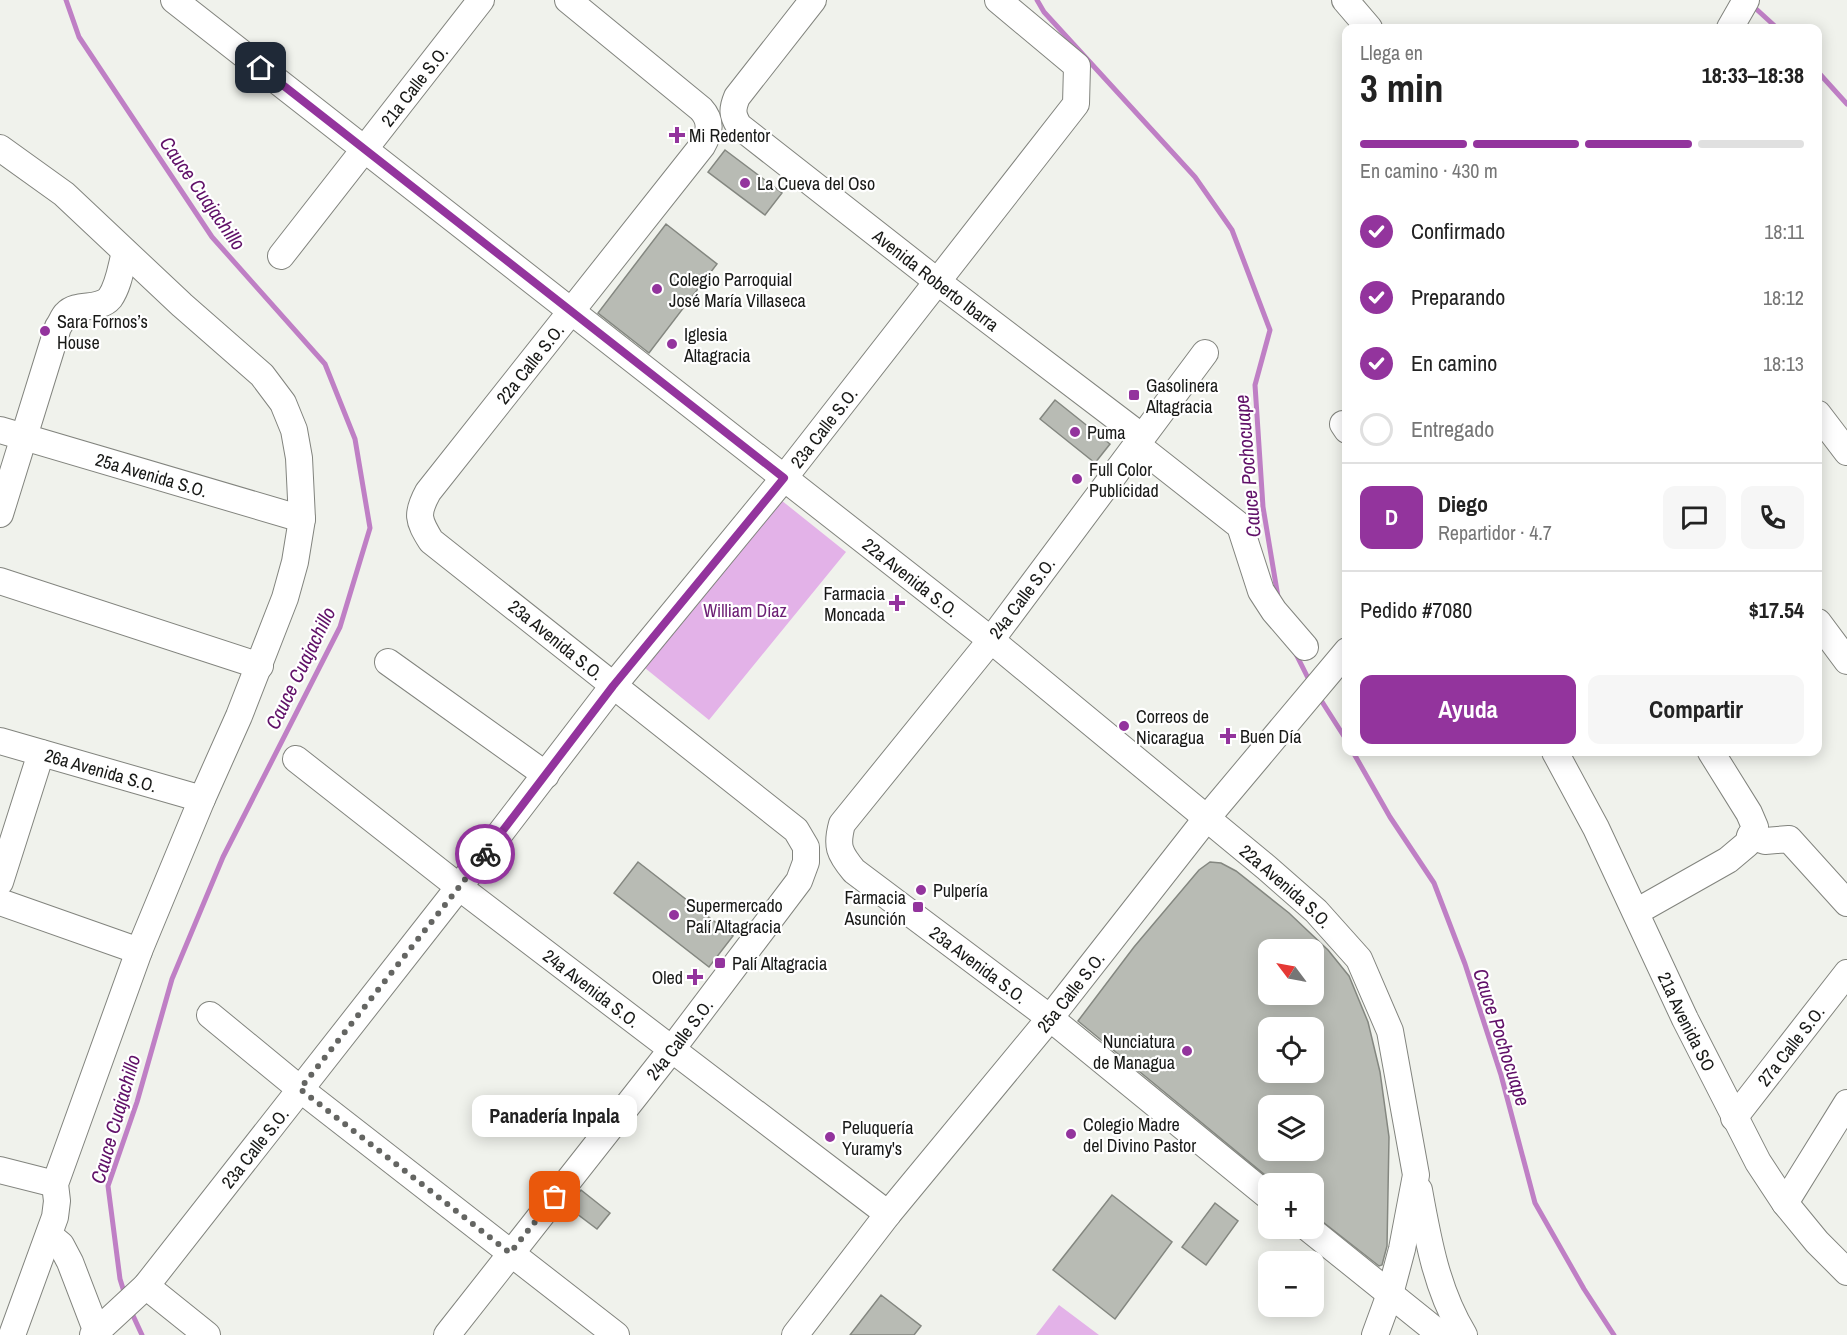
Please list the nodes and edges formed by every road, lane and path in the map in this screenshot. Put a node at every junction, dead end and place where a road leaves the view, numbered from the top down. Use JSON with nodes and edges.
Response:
{"nodes":[{"id":1,"x":174,"y":0,"type":"edge"},
{"id":2,"x":481,"y":0,"type":"edge"},
{"id":3,"x":567,"y":0,"type":"edge"},
{"id":4,"x":813,"y":0,"type":"edge"},
{"id":5,"x":998,"y":0,"type":"edge"},
{"id":6,"x":1345,"y":0,"type":"edge"},
{"id":7,"x":1746,"y":0,"type":"edge"},
{"id":8,"x":1366,"y":24,"type":"edge"},
{"id":9,"x":1732,"y":24,"type":"edge"},
{"id":10,"x":722,"y":119,"type":"junction"},
{"id":11,"x":0,"y":148,"type":"edge"},
{"id":12,"x":365,"y":149,"type":"junction"},
{"id":13,"x":125,"y":252,"type":"junction"},
{"id":14,"x":281,"y":256,"type":"dead end"},
{"id":15,"x":938,"y":282,"type":"junction"},
{"id":16,"x":571,"y":311,"type":"junction"},
{"id":17,"x":1205,"y":353,"type":"dead end"},
{"id":18,"x":1822,"y":419,"type":"edge"},
{"id":19,"x":12,"y":433,"type":"edge"},
{"id":20,"x":1139,"y":441,"type":"junction"},
{"id":21,"x":1847,"y":452,"type":"edge"},
{"id":22,"x":784,"y":478,"type":"junction"},
{"id":23,"x":0,"y":514,"type":"edge"},
{"id":24,"x":302,"y":519,"type":"junction"},
{"id":25,"x":419,"y":522,"type":"joint"},
{"id":26,"x":0,"y":581,"type":"edge"},
{"id":27,"x":1822,"y":627,"type":"edge"},
{"id":28,"x":991,"y":640,"type":"junction"},
{"id":29,"x":1305,"y":647,"type":"dead end"},
{"id":30,"x":1342,"y":657,"type":"edge"},
{"id":31,"x":1847,"y":661,"type":"edge"},
{"id":32,"x":388,"y":663,"type":"dead end"},
{"id":33,"x":260,"y":666,"type":"junction"},
{"id":34,"x":613,"y":686,"type":"junction"},
{"id":35,"x":0,"y":741,"type":"edge"},
{"id":36,"x":40,"y":753,"type":"junction"},
{"id":37,"x":1557,"y":756,"type":"edge"},
{"id":38,"x":1713,"y":756,"type":"edge"},
{"id":39,"x":296,"y":759,"type":"dead end"},
{"id":40,"x":546,"y":775,"type":"junction"},
{"id":41,"x":202,"y":799,"type":"junction"},
{"id":42,"x":1206,"y":819,"type":"junction"},
{"id":43,"x":1750,"y":836,"type":"junction"},
{"id":44,"x":838,"y":840,"type":"joint"},
{"id":45,"x":806,"y":847,"type":"joint"},
{"id":46,"x":0,"y":882,"type":"edge"},
{"id":47,"x":459,"y":887,"type":"junction"},
{"id":48,"x":0,"y":902,"type":"edge"},
{"id":49,"x":1847,"y":903,"type":"edge"},
{"id":50,"x":1636,"y":912,"type":"junction"},
{"id":51,"x":139,"y":951,"type":"junction"},
{"id":52,"x":1847,"y":973,"type":"edge"},
{"id":53,"x":210,"y":1015,"type":"dead end"},
{"id":54,"x":1050,"y":1018,"type":"junction"},
{"id":55,"x":672,"y":1049,"type":"junction"},
{"id":56,"x":300,"y":1089,"type":"junction"},
{"id":57,"x":1847,"y":1103,"type":"edge"},
{"id":58,"x":1734,"y":1118,"type":"junction"},
{"id":59,"x":0,"y":1170,"type":"edge"},
{"id":60,"x":1416,"y":1174,"type":"junction"},
{"id":61,"x":55,"y":1184,"type":"junction"},
{"id":62,"x":1258,"y":1188,"type":"edge"},
{"id":63,"x":1785,"y":1203,"type":"junction"},
{"id":64,"x":888,"y":1214,"type":"junction"},
{"id":65,"x":50,"y":1235,"type":"junction"},
{"id":66,"x":1322,"y":1239,"type":"edge"},
{"id":67,"x":510,"y":1253,"type":"junction"},
{"id":68,"x":1847,"y":1272,"type":"edge"},
{"id":69,"x":141,"y":1290,"type":"junction"},
{"id":70,"x":1390,"y":1294,"type":"junction"},
{"id":71,"x":100,"y":1330,"type":"edge"},
{"id":72,"x":12,"y":1335,"type":"edge"},
{"id":73,"x":207,"y":1335,"type":"edge"},
{"id":74,"x":447,"y":1335,"type":"edge"},
{"id":75,"x":616,"y":1335,"type":"edge"},
{"id":76,"x":795,"y":1335,"type":"edge"},
{"id":77,"x":1375,"y":1335,"type":"edge"},
{"id":78,"x":1441,"y":1335,"type":"edge"},
{"id":79,"x":1464,"y":1335,"type":"edge"}],
"edges":[{"from":1,"to":12,"type":"street","name":"22a Avenida S.O."},
{"from":2,"to":12,"type":"street","name":"21a Calle S.O."},
{"from":3,"to":10,"type":"street","name":"Avenida Roberto Ibarra"},
{"from":4,"to":10,"type":"street","name":"22a Calle S.O."},
{"from":5,"to":15,"type":"street","name":"23a Calle S.O."},
{"from":6,"to":8,"type":"street"},
{"from":7,"to":9,"type":"street"},
{"from":10,"to":15,"type":"street","name":"Avenida Roberto Ibarra"},
{"from":10,"to":16,"type":"street","name":"22a Calle S.O."},
{"from":11,"to":13,"type":"street"},
{"from":12,"to":14,"type":"street","name":"21a Calle S.O."},
{"from":12,"to":16,"type":"street","name":"22a Avenida S.O."},
{"from":13,"to":19,"type":"street"},
{"from":13,"to":24,"type":"street"},
{"from":15,"to":20,"type":"street","name":"Avenida Roberto Ibarra"},
{"from":15,"to":22,"type":"street","name":"23a Calle S.O."},
{"from":16,"to":22,"type":"street","name":"22a Avenida S.O."},
{"from":16,"to":25,"type":"street","name":"22a Calle S.O."},
{"from":17,"to":20,"type":"street","name":"24a Calle S.O."},
{"from":18,"to":21,"type":"street"},
{"from":19,"to":23,"type":"street"},
{"from":19,"to":24,"type":"street","name":"25a Avenida S.O."},
{"from":20,"to":28,"type":"street","name":"24a Calle S.O."},
{"from":20,"to":29,"type":"street","name":"Avenida Roberto Ibarra"},
{"from":22,"to":28,"type":"street","name":"22a Avenida S.O."},
{"from":22,"to":34,"type":"street","name":"23a Calle S.O."},
{"from":24,"to":33,"type":"street"},
{"from":25,"to":34,"type":"street","name":"23a Avenida S.O."},
{"from":26,"to":33,"type":"street"},
{"from":27,"to":31,"type":"street"},
{"from":28,"to":42,"type":"street","name":"22a Avenida S.O."},
{"from":28,"to":44,"type":"street","name":"24a Calle S.O."},
{"from":30,"to":42,"type":"street","name":"25a Calle S.O."},
{"from":32,"to":40,"type":"street"},
{"from":33,"to":41,"type":"street"},
{"from":34,"to":40,"type":"street","name":"23a Calle S.O."},
{"from":34,"to":45,"type":"street","name":"23a Avenida S.O."},
{"from":35,"to":36,"type":"street","name":"26a Avenida S.O."},
{"from":36,"to":41,"type":"street","name":"26a Avenida S.O."},
{"from":36,"to":46,"type":"street"},
{"from":37,"to":50,"type":"street","name":"21a Avenida SO"},
{"from":38,"to":43,"type":"street"},
{"from":39,"to":47,"type":"street","name":"24a Avenida S.O."},
{"from":40,"to":47,"type":"street","name":"23a Calle S.O."},
{"from":41,"to":51,"type":"street"},
{"from":42,"to":54,"type":"street","name":"25a Calle S.O."},
{"from":42,"to":60,"type":"street","name":"22a Avenida S.O."},
{"from":43,"to":49,"type":"street"},
{"from":43,"to":50,"type":"street"},
{"from":44,"to":54,"type":"street","name":"23a Avenida S.O."},
{"from":45,"to":55,"type":"street","name":"24a Calle S.O."},
{"from":47,"to":55,"type":"street","name":"24a Avenida S.O."},
{"from":47,"to":56,"type":"street","name":"23a Calle S.O."},
{"from":48,"to":51,"type":"street"},
{"from":50,"to":58,"type":"street","name":"21a Avenida SO"},
{"from":51,"to":61,"type":"street"},
{"from":52,"to":58,"type":"street","name":"27a Calle S.O."},
{"from":53,"to":56,"type":"street"},
{"from":54,"to":62,"type":"street","name":"23a Avenida S.O."},
{"from":54,"to":64,"type":"street","name":"25a Calle S.O."},
{"from":55,"to":64,"type":"street","name":"24a Avenida S.O."},
{"from":55,"to":67,"type":"street","name":"24a Calle S.O."},
{"from":56,"to":67,"type":"street"},
{"from":56,"to":69,"type":"street","name":"23a Calle S.O."},
{"from":57,"to":63,"type":"street"},
{"from":58,"to":63,"type":"street","name":"21a Avenida SO"},
{"from":59,"to":61,"type":"street"},
{"from":60,"to":70,"type":"street","name":"22a Avenida S.O."},
{"from":60,"to":79,"type":"street"},
{"from":61,"to":65,"type":"street"},
{"from":63,"to":68,"type":"street","name":"21a Avenida SO"},
{"from":64,"to":76,"type":"street","name":"25a Calle S.O."},
{"from":65,"to":71,"type":"street"},
{"from":65,"to":72,"type":"street"},
{"from":66,"to":70,"type":"street"},
{"from":67,"to":74,"type":"street","name":"24a Calle S.O."},
{"from":67,"to":75,"type":"street"},
{"from":69,"to":71,"type":"street","name":"23a Calle S.O."},
{"from":69,"to":73,"type":"street"},
{"from":70,"to":77,"type":"street"},
{"from":70,"to":78,"type":"street"}]}
